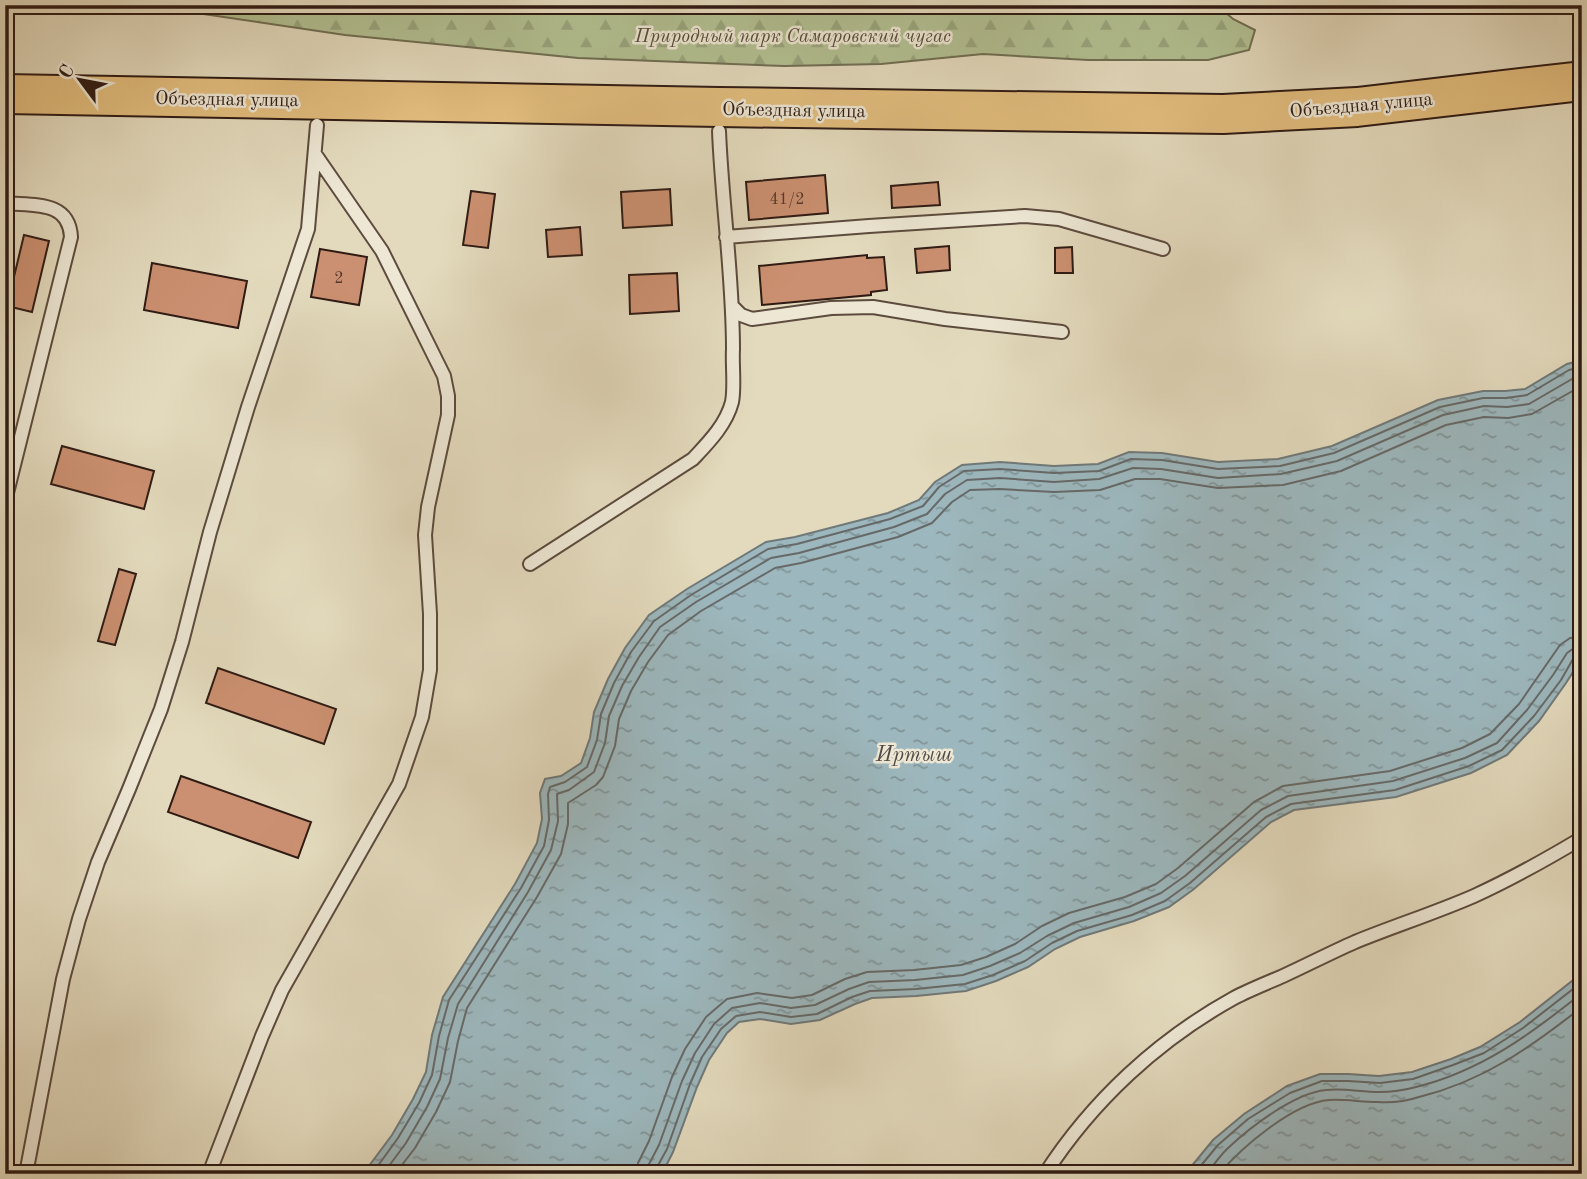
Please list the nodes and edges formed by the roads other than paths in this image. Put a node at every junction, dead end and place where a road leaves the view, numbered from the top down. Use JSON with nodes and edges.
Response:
{"nodes":[{"id":1,"x":1582,"y":81,"type":"edge"},
{"id":2,"x":5,"y":94,"type":"edge"},
{"id":3,"x":1582,"y":104,"type":"edge"},
{"id":4,"x":5,"y":118,"type":"edge"},
{"id":5,"x":719,"y":119,"type":"junction"},
{"id":6,"x":317,"y":127,"type":"junction"},
{"id":7,"x":5,"y":203,"type":"edge"},
{"id":8,"x":726,"y":237,"type":"junction"},
{"id":9,"x":1163,"y":249,"type":"dead end"},
{"id":10,"x":733,"y":307,"type":"junction"},
{"id":11,"x":1062,"y":331,"type":"dead end"},
{"id":12,"x":5,"y":501,"type":"edge"},
{"id":13,"x":530,"y":565,"type":"dead end"},
{"id":14,"x":1582,"y":838,"type":"edge"},
{"id":15,"x":28,"y":1170,"type":"edge"},
{"id":16,"x":209,"y":1174,"type":"edge"},
{"id":17,"x":1045,"y":1174,"type":"edge"}],
"edges":[{"from":1,"to":5,"type":"main road","name":"Объездная улица"},
{"from":2,"to":6,"type":"main road","name":"Объездная улица"},
{"from":3,"to":5,"type":"main road","name":"Объездная улица"},
{"from":4,"to":6,"type":"main road","name":"Объездная улица"},
{"from":5,"to":6,"type":"main road","name":"Объездная улица"},
{"from":5,"to":8,"type":"lane"},
{"from":6,"to":15,"type":"lane"},
{"from":6,"to":16,"type":"lane"},
{"from":7,"to":12,"type":"lane"},
{"from":8,"to":9,"type":"lane"},
{"from":8,"to":10,"type":"lane"},
{"from":10,"to":11,"type":"lane"},
{"from":10,"to":13,"type":"lane"},
{"from":14,"to":17,"type":"lane"}]}
